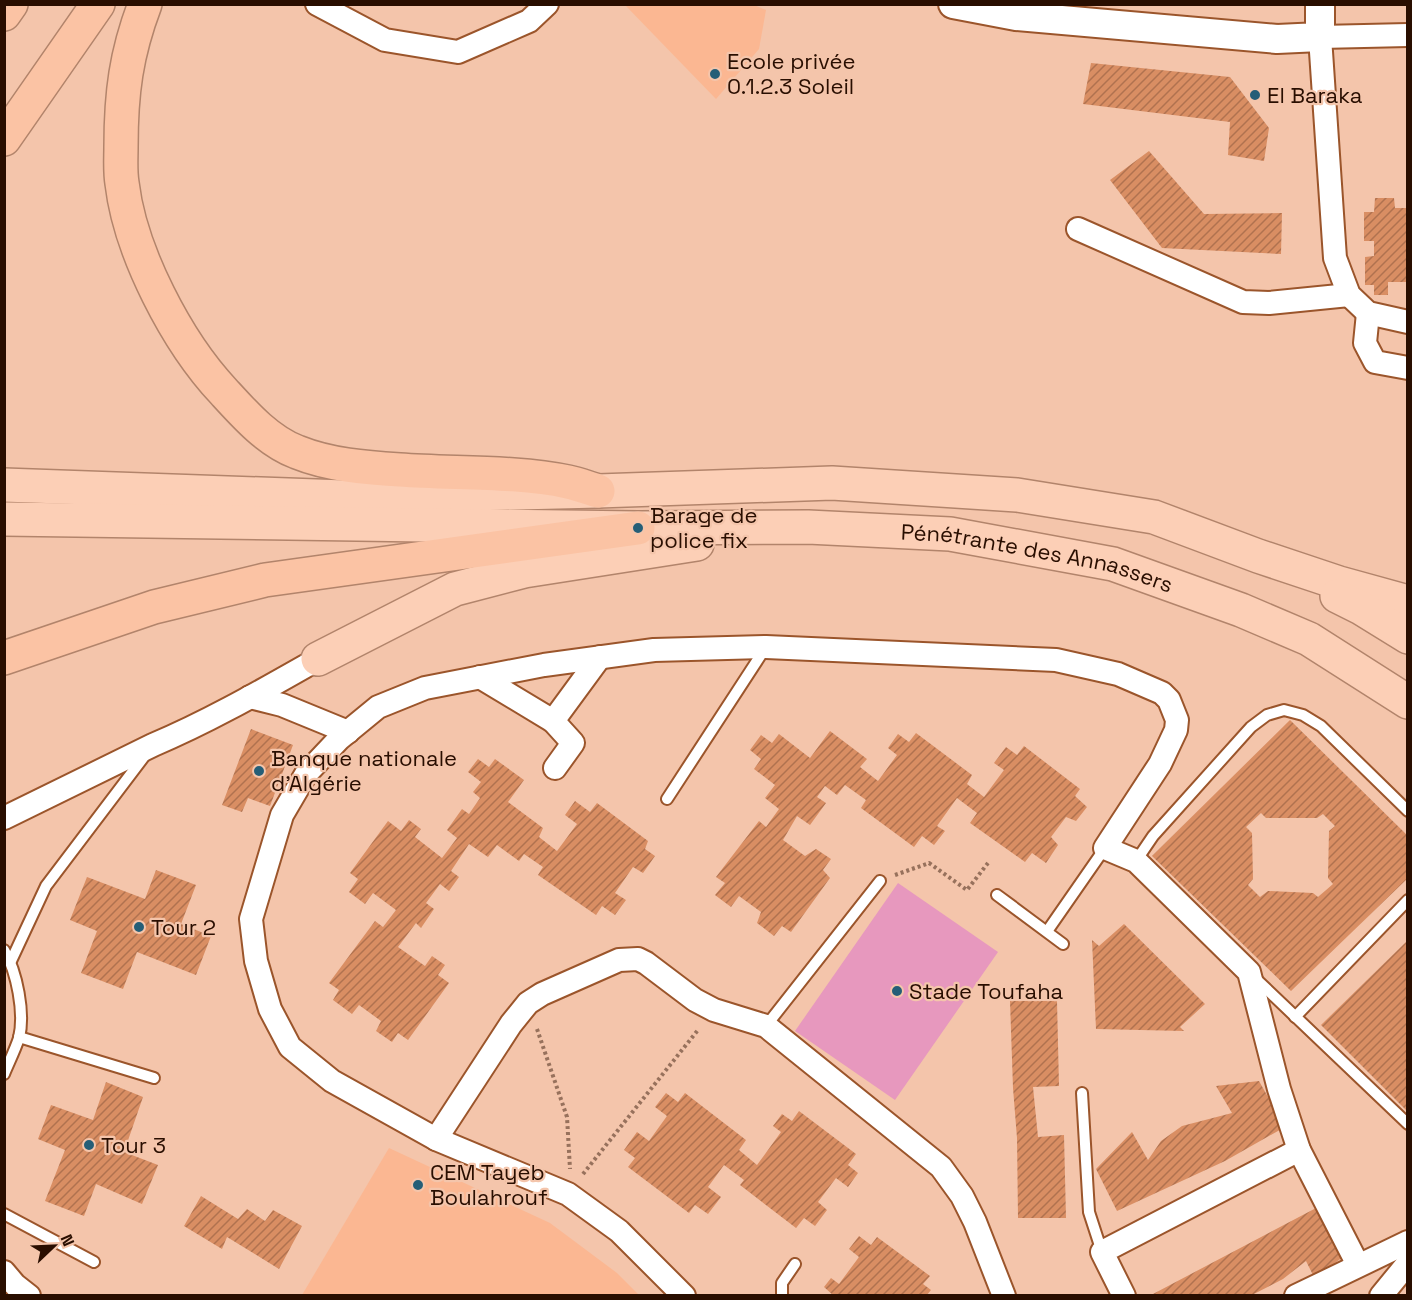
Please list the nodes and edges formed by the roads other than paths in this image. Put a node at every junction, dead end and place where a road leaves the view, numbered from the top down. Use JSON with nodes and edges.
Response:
{"nodes":[{"id":1,"x":11,"y":4,"type":"edge"},
{"id":2,"x":98,"y":4,"type":"edge"},
{"id":3,"x":145,"y":4,"type":"edge"},
{"id":4,"x":317,"y":4,"type":"edge"},
{"id":5,"x":548,"y":4,"type":"edge"},
{"id":6,"x":953,"y":4,"type":"edge"},
{"id":7,"x":1320,"y":4,"type":"edge"},
{"id":8,"x":4,"y":14,"type":"edge"},
{"id":9,"x":1407,"y":35,"type":"edge"},
{"id":10,"x":1320,"y":37,"type":"junction"},
{"id":11,"x":4,"y":139,"type":"edge"},
{"id":12,"x":1077,"y":229,"type":"dead end"},
{"id":13,"x":1349,"y":295,"type":"junction"},
{"id":14,"x":1368,"y":313,"type":"junction"},
{"id":15,"x":1407,"y":322,"type":"edge"},
{"id":16,"x":1407,"y":368,"type":"edge"},
{"id":17,"x":4,"y":485,"type":"edge"},
{"id":18,"x":598,"y":491,"type":"junction"},
{"id":19,"x":4,"y":519,"type":"edge"},
{"id":20,"x":808,"y":527,"type":"junction"},
{"id":21,"x":638,"y":528,"type":"junction"},
{"id":22,"x":1258,"y":556,"type":"junction"},
{"id":23,"x":1407,"y":602,"type":"edge"},
{"id":24,"x":1407,"y":637,"type":"edge"},
{"id":25,"x":766,"y":647,"type":"junction"},
{"id":26,"x":600,"y":657,"type":"junction"},
{"id":27,"x":4,"y":658,"type":"edge"},
{"id":28,"x":318,"y":659,"type":"joint"},
{"id":29,"x":480,"y":677,"type":"junction"},
{"id":30,"x":250,"y":698,"type":"junction"},
{"id":31,"x":1407,"y":702,"type":"edge"},
{"id":32,"x":553,"y":721,"type":"junction"},
{"id":33,"x":348,"y":732,"type":"junction"},
{"id":34,"x":153,"y":745,"type":"junction"},
{"id":35,"x":555,"y":768,"type":"dead end"},
{"id":36,"x":667,"y":799,"type":"dead end"},
{"id":37,"x":1407,"y":811,"type":"edge"},
{"id":38,"x":4,"y":818,"type":"edge"},
{"id":39,"x":1105,"y":848,"type":"junction"},
{"id":40,"x":1136,"y":861,"type":"junction"},
{"id":41,"x":880,"y":881,"type":"road end"},
{"id":42,"x":997,"y":895,"type":"dead end"},
{"id":43,"x":1407,"y":900,"type":"edge"},
{"id":44,"x":1048,"y":930,"type":"junction"},
{"id":45,"x":1063,"y":944,"type":"dead end"},
{"id":46,"x":4,"y":950,"type":"edge"},
{"id":47,"x":10,"y":961,"type":"junction"},
{"id":48,"x":1249,"y":972,"type":"junction"},
{"id":49,"x":1295,"y":1017,"type":"junction"},
{"id":50,"x":766,"y":1026,"type":"junction"},
{"id":51,"x":19,"y":1037,"type":"junction"},
{"id":52,"x":4,"y":1074,"type":"edge"},
{"id":53,"x":154,"y":1078,"type":"dead end"},
{"id":54,"x":1082,"y":1093,"type":"dead end"},
{"id":55,"x":1407,"y":1124,"type":"edge"},
{"id":56,"x":436,"y":1139,"type":"junction"},
{"id":57,"x":1299,"y":1150,"type":"junction"},
{"id":58,"x":4,"y":1214,"type":"edge"},
{"id":59,"x":1407,"y":1242,"type":"edge"},
{"id":60,"x":1102,"y":1252,"type":"junction"},
{"id":61,"x":94,"y":1262,"type":"dead end"},
{"id":62,"x":1407,"y":1263,"type":"edge"},
{"id":63,"x":795,"y":1264,"type":"dead end"},
{"id":64,"x":1358,"y":1265,"type":"junction"},
{"id":65,"x":4,"y":1272,"type":"edge"},
{"id":66,"x":29,"y":1296,"type":"edge"},
{"id":67,"x":684,"y":1296,"type":"edge"},
{"id":68,"x":782,"y":1296,"type":"edge"},
{"id":69,"x":1004,"y":1296,"type":"edge"},
{"id":70,"x":1124,"y":1296,"type":"edge"},
{"id":71,"x":1296,"y":1296,"type":"edge"},
{"id":72,"x":1381,"y":1296,"type":"edge"}],
"edges":[{"from":1,"to":8,"type":"highway"},
{"from":2,"to":11,"type":"highway"},
{"from":3,"to":18,"type":"highway"},
{"from":4,"to":5,"type":"street"},
{"from":6,"to":10,"type":"street"},
{"from":7,"to":10,"type":"street"},
{"from":9,"to":10,"type":"street"},
{"from":10,"to":13,"type":"street"},
{"from":12,"to":13,"type":"street"},
{"from":13,"to":14,"type":"street"},
{"from":14,"to":15,"type":"street"},
{"from":14,"to":16,"type":"street"},
{"from":17,"to":18,"type":"highway"},
{"from":18,"to":22,"type":"highway"},
{"from":19,"to":21,"type":"highway","name":"Pénétrante des Annassers"},
{"from":20,"to":21,"type":"highway","name":"Pénétrante des Annassers"},
{"from":20,"to":28,"type":"highway"},
{"from":20,"to":31,"type":"highway","name":"Pénétrante des Annassers"},
{"from":21,"to":27,"type":"highway"},
{"from":22,"to":23,"type":"highway"},
{"from":22,"to":24,"type":"highway"},
{"from":25,"to":26,"type":"street"},
{"from":25,"to":36,"type":"lane"},
{"from":25,"to":39,"type":"street"},
{"from":26,"to":29,"type":"street"},
{"from":26,"to":32,"type":"street"},
{"from":28,"to":30,"type":"street"},
{"from":29,"to":32,"type":"street"},
{"from":29,"to":33,"type":"street"},
{"from":30,"to":33,"type":"street"},
{"from":30,"to":34,"type":"street"},
{"from":32,"to":35,"type":"street"},
{"from":33,"to":56,"type":"street"},
{"from":34,"to":38,"type":"street"},
{"from":34,"to":47,"type":"lane"},
{"from":37,"to":40,"type":"lane"},
{"from":39,"to":40,"type":"street"},
{"from":39,"to":44,"type":"lane"},
{"from":40,"to":48,"type":"street"},
{"from":41,"to":50,"type":"lane"},
{"from":42,"to":44,"type":"lane"},
{"from":43,"to":49,"type":"lane"},
{"from":44,"to":45,"type":"lane"},
{"from":46,"to":47,"type":"lane"},
{"from":47,"to":51,"type":"lane"},
{"from":48,"to":49,"type":"lane"},
{"from":48,"to":57,"type":"street"},
{"from":49,"to":55,"type":"lane"},
{"from":50,"to":56,"type":"street"},
{"from":50,"to":69,"type":"street"},
{"from":51,"to":52,"type":"lane"},
{"from":51,"to":53,"type":"lane"},
{"from":54,"to":60,"type":"lane"},
{"from":56,"to":67,"type":"street"},
{"from":57,"to":60,"type":"street"},
{"from":57,"to":64,"type":"street"},
{"from":58,"to":61,"type":"lane"},
{"from":59,"to":64,"type":"street"},
{"from":60,"to":70,"type":"street"},
{"from":62,"to":72,"type":"street"},
{"from":63,"to":68,"type":"lane"},
{"from":64,"to":71,"type":"street"},
{"from":65,"to":66,"type":"street"}]}
